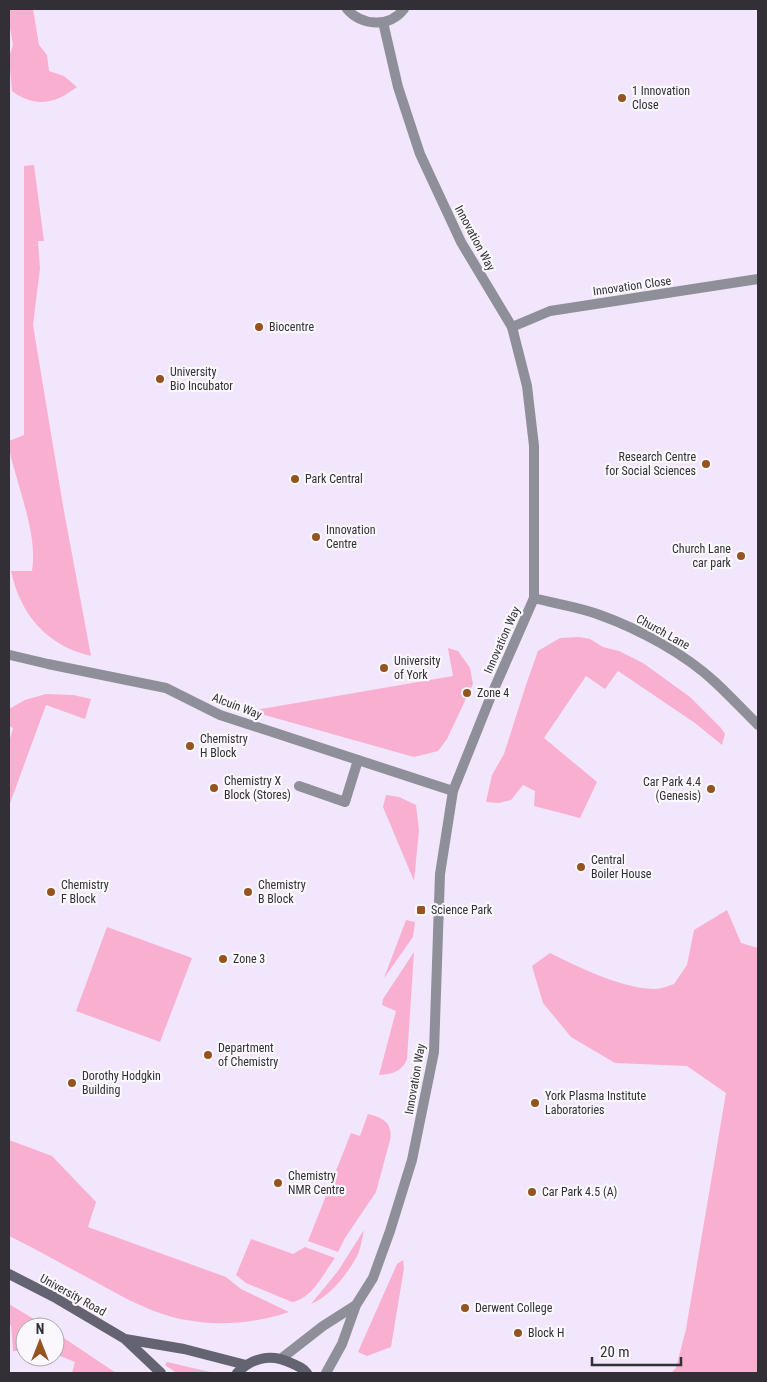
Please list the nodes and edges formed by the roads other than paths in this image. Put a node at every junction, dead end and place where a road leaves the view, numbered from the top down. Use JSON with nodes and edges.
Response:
{"nodes":[{"id":1,"x":347,"y":9,"type":"edge"},
{"id":2,"x":404,"y":9,"type":"edge"},
{"id":3,"x":384,"y":22,"type":"junction"},
{"id":4,"x":758,"y":279,"type":"edge"},
{"id":5,"x":512,"y":327,"type":"junction"},
{"id":6,"x":534,"y":598,"type":"junction"},
{"id":7,"x":9,"y":653,"type":"edge"},
{"id":8,"x":758,"y":725,"type":"edge"},
{"id":9,"x":358,"y":760,"type":"junction"},
{"id":10,"x":299,"y":786,"type":"dead end"},
{"id":11,"x":453,"y":791,"type":"junction"},
{"id":12,"x":9,"y":1274,"type":"edge"},
{"id":13,"x":356,"y":1305,"type":"junction"},
{"id":14,"x":125,"y":1339,"type":"junction"},
{"id":15,"x":282,"y":1358,"type":"junction"},
{"id":16,"x":246,"y":1365,"type":"junction"},
{"id":17,"x":161,"y":1373,"type":"edge"},
{"id":18,"x":237,"y":1373,"type":"edge"},
{"id":19,"x":307,"y":1373,"type":"edge"},
{"id":20,"x":326,"y":1373,"type":"edge"}],
"edges":[{"from":1,"to":3,"type":"street"},
{"from":2,"to":3,"type":"street"},
{"from":3,"to":5,"type":"street","name":"Innovation Way"},
{"from":4,"to":5,"type":"street","name":"Innovation Close"},
{"from":5,"to":6,"type":"street","name":"Innovation Way"},
{"from":6,"to":8,"type":"street","name":"Church Lane"},
{"from":6,"to":11,"type":"street","name":"Innovation Way"},
{"from":7,"to":9,"type":"street","name":"Alcuin Way"},
{"from":9,"to":10,"type":"street"},
{"from":9,"to":11,"type":"street","name":"Alcuin Way"},
{"from":11,"to":13,"type":"street","name":"Innovation Way"},
{"from":12,"to":14,"type":"street","name":"University Road"},
{"from":13,"to":15,"type":"street","name":"Innovation Way"},
{"from":13,"to":20,"type":"street","name":"Innovation Way"},
{"from":14,"to":16,"type":"street","name":"University Road"},
{"from":14,"to":17,"type":"street","name":"University Road"},
{"from":15,"to":16,"type":"street"},
{"from":15,"to":19,"type":"street"},
{"from":16,"to":18,"type":"street"}]}
